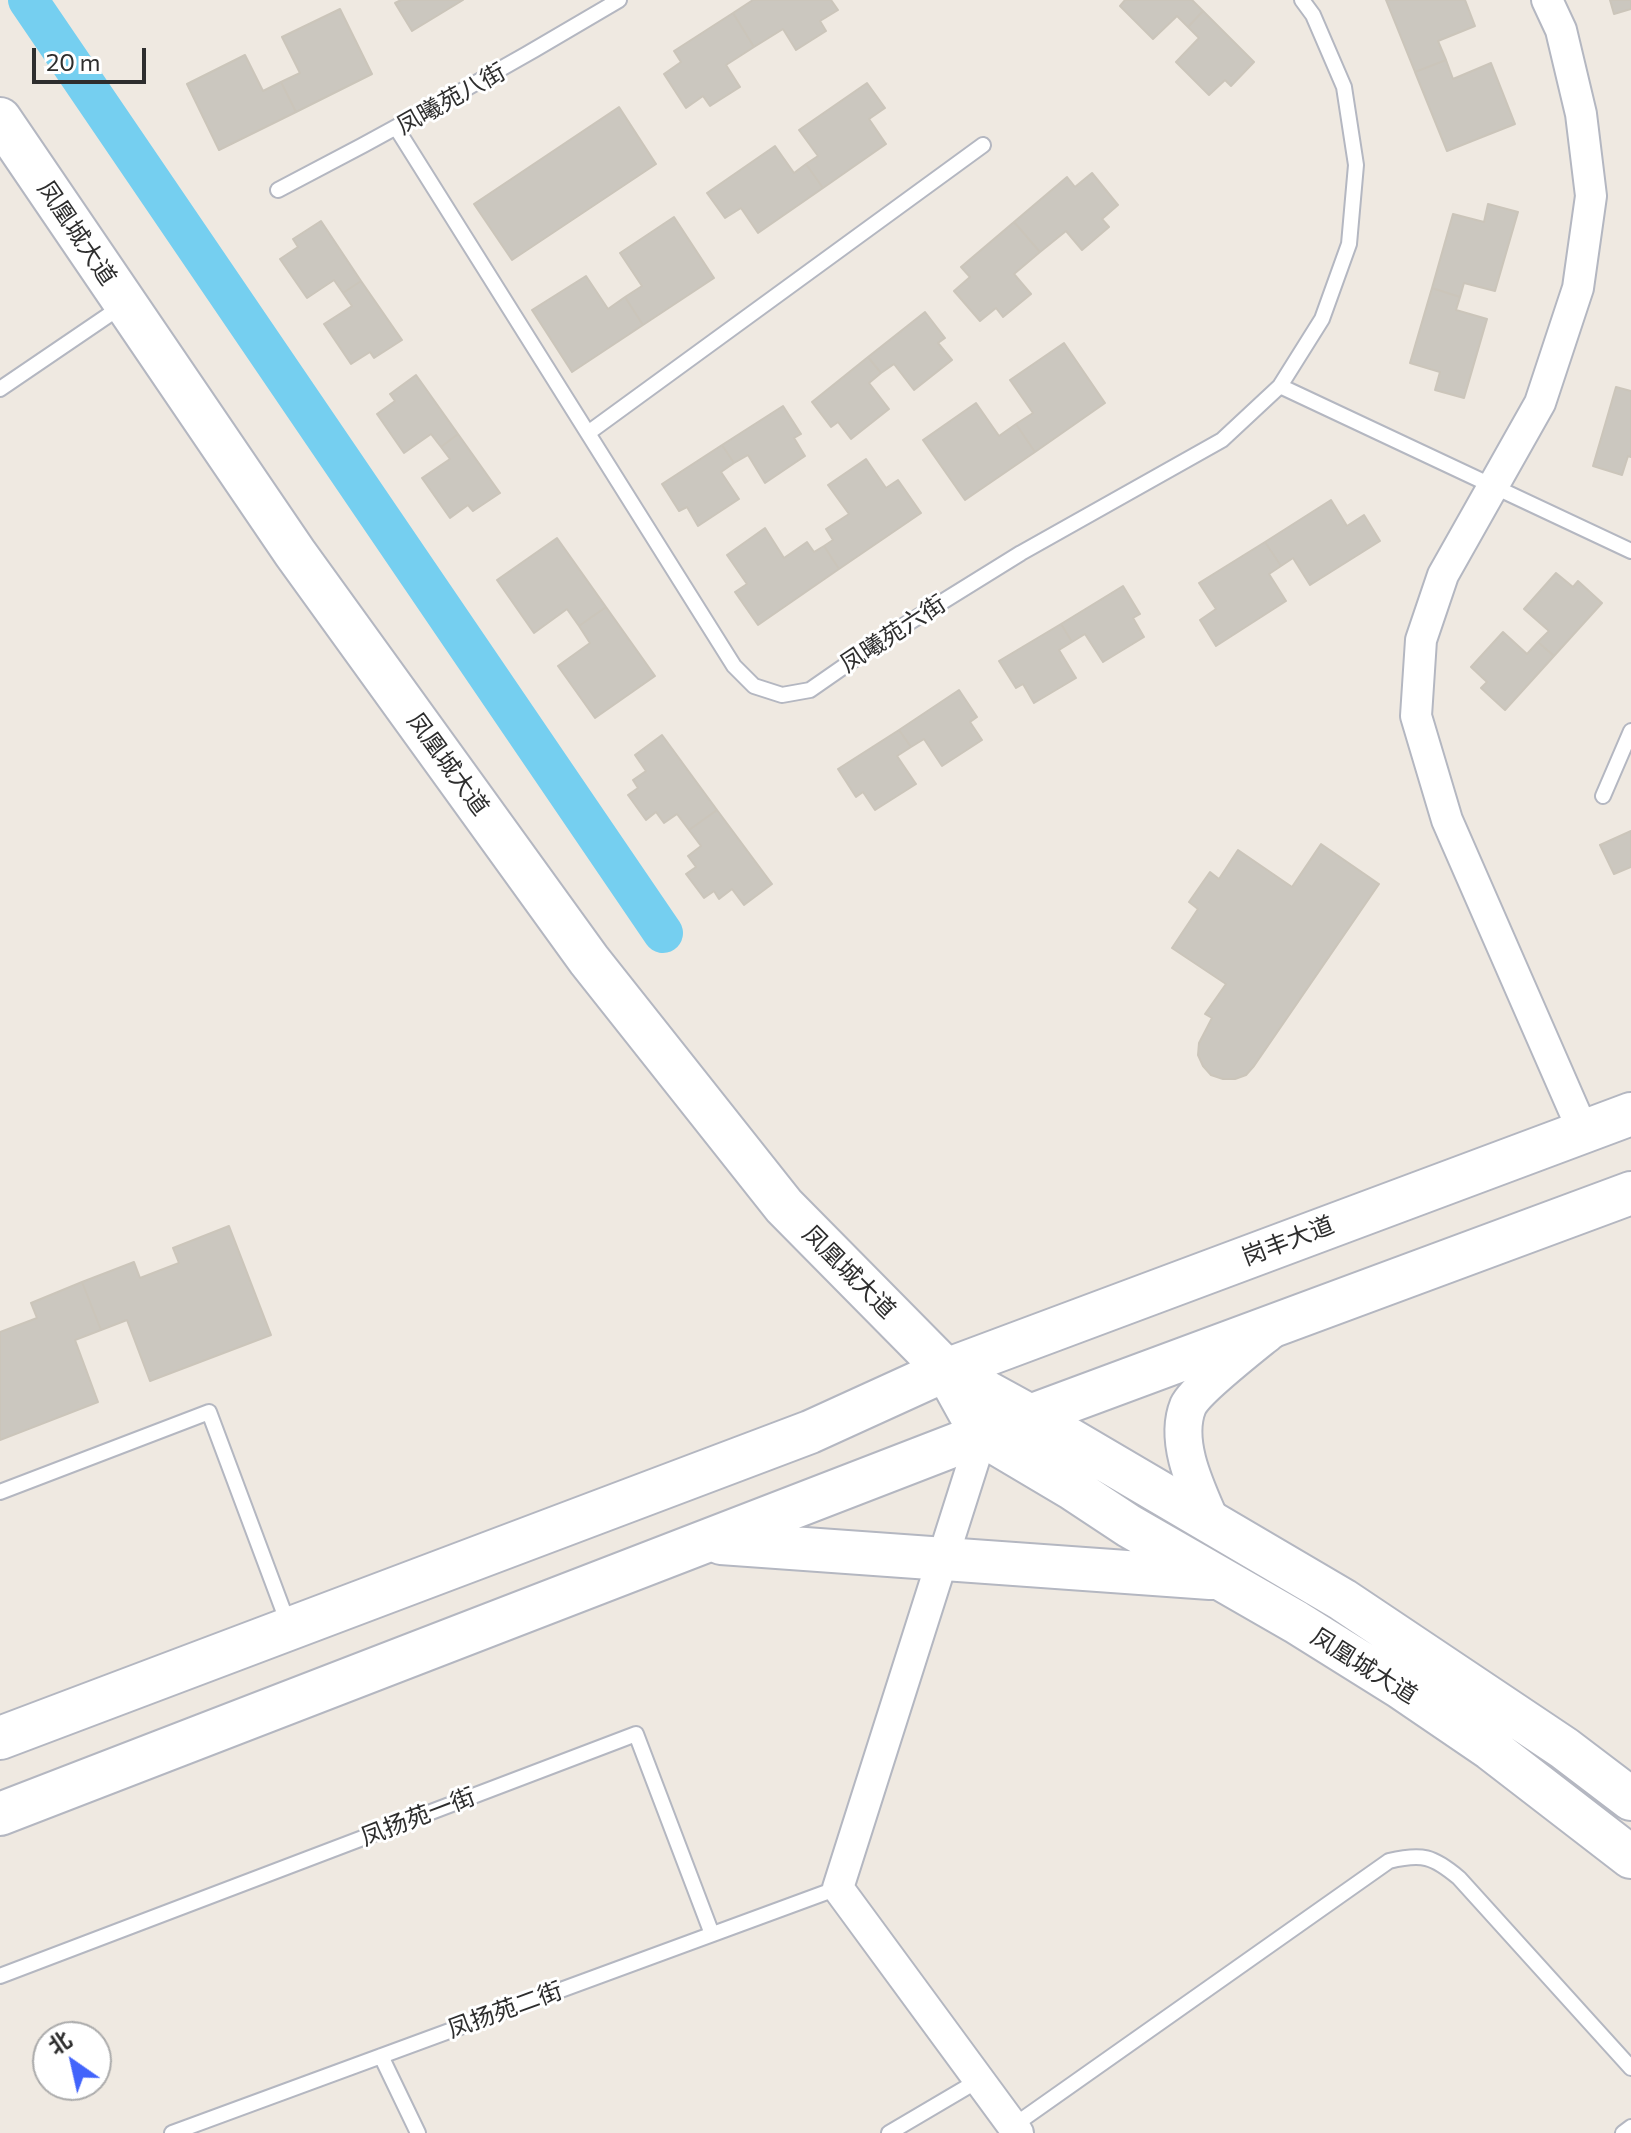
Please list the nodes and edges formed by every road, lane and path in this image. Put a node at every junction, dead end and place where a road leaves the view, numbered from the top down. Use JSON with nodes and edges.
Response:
{"nodes":[{"id":1,"x":619,"y":0,"type":"edge"},
{"id":2,"x":1302,"y":0,"type":"edge"},
{"id":3,"x":1547,"y":0,"type":"edge"},
{"id":4,"x":0,"y":119,"type":"edge"},
{"id":5,"x":397,"y":129,"type":"junction"},
{"id":6,"x":983,"y":145,"type":"dead end"},
{"id":7,"x":278,"y":190,"type":"dead end"},
{"id":8,"x":125,"y":303,"type":"junction"},
{"id":9,"x":1280,"y":386,"type":"junction"},
{"id":10,"x":0,"y":389,"type":"edge"},
{"id":11,"x":588,"y":433,"type":"junction"},
{"id":12,"x":1493,"y":485,"type":"junction"},
{"id":13,"x":1631,"y":551,"type":"edge"},
{"id":14,"x":1631,"y":731,"type":"edge"},
{"id":15,"x":1603,"y":796,"type":"dead end"},
{"id":16,"x":1631,"y":1114,"type":"edge"},
{"id":17,"x":1583,"y":1131,"type":"junction"},
{"id":18,"x":1631,"y":1193,"type":"edge"},
{"id":19,"x":1276,"y":1326,"type":"junction"},
{"id":20,"x":946,"y":1370,"type":"junction"},
{"id":21,"x":1030,"y":1416,"type":"junction"},
{"id":22,"x":982,"y":1435,"type":"junction"},
{"id":23,"x":0,"y":1492,"type":"edge"},
{"id":24,"x":1212,"y":1524,"type":"junction"},
{"id":25,"x":708,"y":1542,"type":"junction"},
{"id":26,"x":942,"y":1559,"type":"junction"},
{"id":27,"x":1220,"y":1579,"type":"junction"},
{"id":28,"x":290,"y":1628,"type":"junction"},
{"id":29,"x":0,"y":1738,"type":"edge"},
{"id":30,"x":1631,"y":1799,"type":"edge"},
{"id":31,"x":0,"y":1814,"type":"edge"},
{"id":32,"x":1631,"y":1857,"type":"edge"},
{"id":33,"x":838,"y":1888,"type":"junction"},
{"id":34,"x":712,"y":1934,"type":"junction"},
{"id":35,"x":0,"y":1976,"type":"edge"},
{"id":36,"x":381,"y":2056,"type":"junction"},
{"id":37,"x":1631,"y":2068,"type":"edge"},
{"id":38,"x":979,"y":2080,"type":"junction"},
{"id":39,"x":1631,"y":2127,"type":"edge"},
{"id":40,"x":1015,"y":2129,"type":"edge"},
{"id":41,"x":172,"y":2133,"type":"edge"},
{"id":42,"x":418,"y":2133,"type":"edge"},
{"id":43,"x":889,"y":2133,"type":"edge"},
{"id":44,"x":1623,"y":2133,"type":"edge"}],
"edges":[{"from":1,"to":5,"type":"lane","name":"凤曦苑八街"},
{"from":2,"to":9,"type":"lane"},
{"from":3,"to":12,"type":"street"},
{"from":4,"to":8,"type":"main road","name":"凤凰城大道"},
{"from":5,"to":7,"type":"lane","name":"凤曦苑八街"},
{"from":5,"to":11,"type":"lane","name":"凤曦苑六街"},
{"from":6,"to":11,"type":"lane"},
{"from":8,"to":10,"type":"lane"},
{"from":8,"to":20,"type":"main road","name":"凤凰城大道"},
{"from":9,"to":11,"type":"lane","name":"凤曦苑六街"},
{"from":9,"to":12,"type":"lane"},
{"from":12,"to":13,"type":"lane"},
{"from":12,"to":17,"type":"street"},
{"from":14,"to":15,"type":"lane"},
{"from":16,"to":17,"type":"main road","name":"岗丰大道"},
{"from":17,"to":20,"type":"main road","name":"岗丰大道"},
{"from":18,"to":19,"type":"main road"},
{"from":19,"to":21,"type":"main road"},
{"from":19,"to":24,"type":"street"},
{"from":20,"to":21,"type":"main road","name":"凤凰城大道"},
{"from":20,"to":22,"type":"main road","name":"凤凰城大道"},
{"from":20,"to":28,"type":"main road","name":"岗丰大道"},
{"from":21,"to":22,"type":"main road"},
{"from":21,"to":24,"type":"main road","name":"凤凰城大道"},
{"from":22,"to":25,"type":"main road"},
{"from":22,"to":26,"type":"street"},
{"from":22,"to":27,"type":"main road","name":"凤凰城大道"},
{"from":23,"to":28,"type":"lane"},
{"from":24,"to":30,"type":"main road","name":"凤凰城大道"},
{"from":25,"to":26,"type":"main road"},
{"from":25,"to":31,"type":"main road"},
{"from":26,"to":27,"type":"main road"},
{"from":26,"to":33,"type":"street"},
{"from":27,"to":32,"type":"main road","name":"凤凰城大道"},
{"from":28,"to":29,"type":"main road","name":"岗丰大道"},
{"from":33,"to":34,"type":"lane","name":"凤扬苑二街"},
{"from":33,"to":38,"type":"street"},
{"from":34,"to":35,"type":"lane","name":"凤扬苑一街"},
{"from":34,"to":36,"type":"lane","name":"凤扬苑二街"},
{"from":36,"to":41,"type":"lane","name":"凤扬苑二街"},
{"from":36,"to":42,"type":"lane"},
{"from":37,"to":40,"type":"lane"},
{"from":38,"to":40,"type":"street"},
{"from":38,"to":43,"type":"lane"},
{"from":39,"to":44,"type":"lane"}]}
